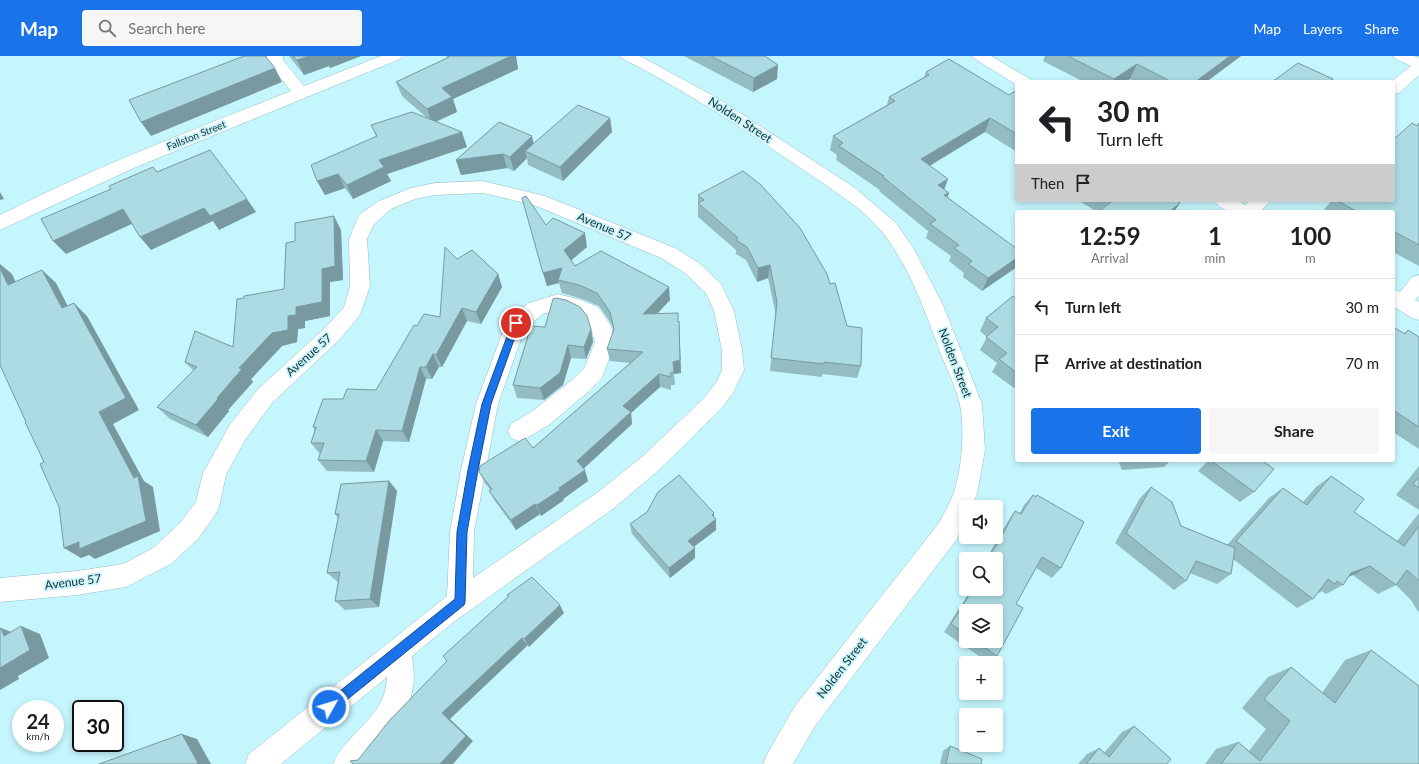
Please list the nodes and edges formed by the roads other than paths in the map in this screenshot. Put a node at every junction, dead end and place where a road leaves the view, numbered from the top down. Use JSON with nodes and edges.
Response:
{"nodes":[{"id":1,"x":275,"y":56,"type":"edge"},
{"id":2,"x":395,"y":56,"type":"edge"},
{"id":3,"x":628,"y":56,"type":"edge"},
{"id":4,"x":980,"y":56,"type":"edge"},
{"id":5,"x":1402,"y":56,"type":"edge"},
{"id":6,"x":1419,"y":65,"type":"edge"},
{"id":7,"x":1021,"y":80,"type":"edge"},
{"id":8,"x":1395,"y":87,"type":"edge"},
{"id":9,"x":300,"y":92,"type":"junction"},
{"id":10,"x":1226,"y":202,"type":"edge"},
{"id":11,"x":1260,"y":202,"type":"edge"},
{"id":12,"x":1240,"y":210,"type":"edge"},
{"id":13,"x":1250,"y":210,"type":"edge"},
{"id":14,"x":0,"y":223,"type":"edge"},
{"id":15,"x":1419,"y":282,"type":"edge"},
{"id":16,"x":1397,"y":300,"type":"edge"},
{"id":17,"x":1419,"y":312,"type":"edge"},
{"id":18,"x":519,"y":431,"type":"dead end"},
{"id":19,"x":0,"y":589,"type":"edge"},
{"id":20,"x":460,"y":602,"type":"junction"},
{"id":21,"x":399,"y":650,"type":"junction"},
{"id":22,"x":259,"y":764,"type":"edge"},
{"id":23,"x":347,"y":764,"type":"edge"},
{"id":24,"x":777,"y":764,"type":"edge"}],
"edges":[{"from":1,"to":9,"type":"street"},
{"from":2,"to":9,"type":"street","name":"Fallston Street"},
{"from":3,"to":24,"type":"street","name":"Nolden Street"},
{"from":4,"to":7,"type":"street"},
{"from":5,"to":6,"type":"street"},
{"from":6,"to":8,"type":"street"},
{"from":9,"to":14,"type":"street","name":"Fallston Street"},
{"from":10,"to":12,"type":"street"},
{"from":11,"to":13,"type":"street"},
{"from":15,"to":16,"type":"street"},
{"from":16,"to":17,"type":"street"},
{"from":18,"to":20,"type":"street"},
{"from":19,"to":20,"type":"street","name":"Avenue 57"},
{"from":20,"to":21,"type":"street","name":"Avenue 57"},
{"from":21,"to":22,"type":"street","name":"Avenue 57"},
{"from":21,"to":23,"type":"street"}]}
